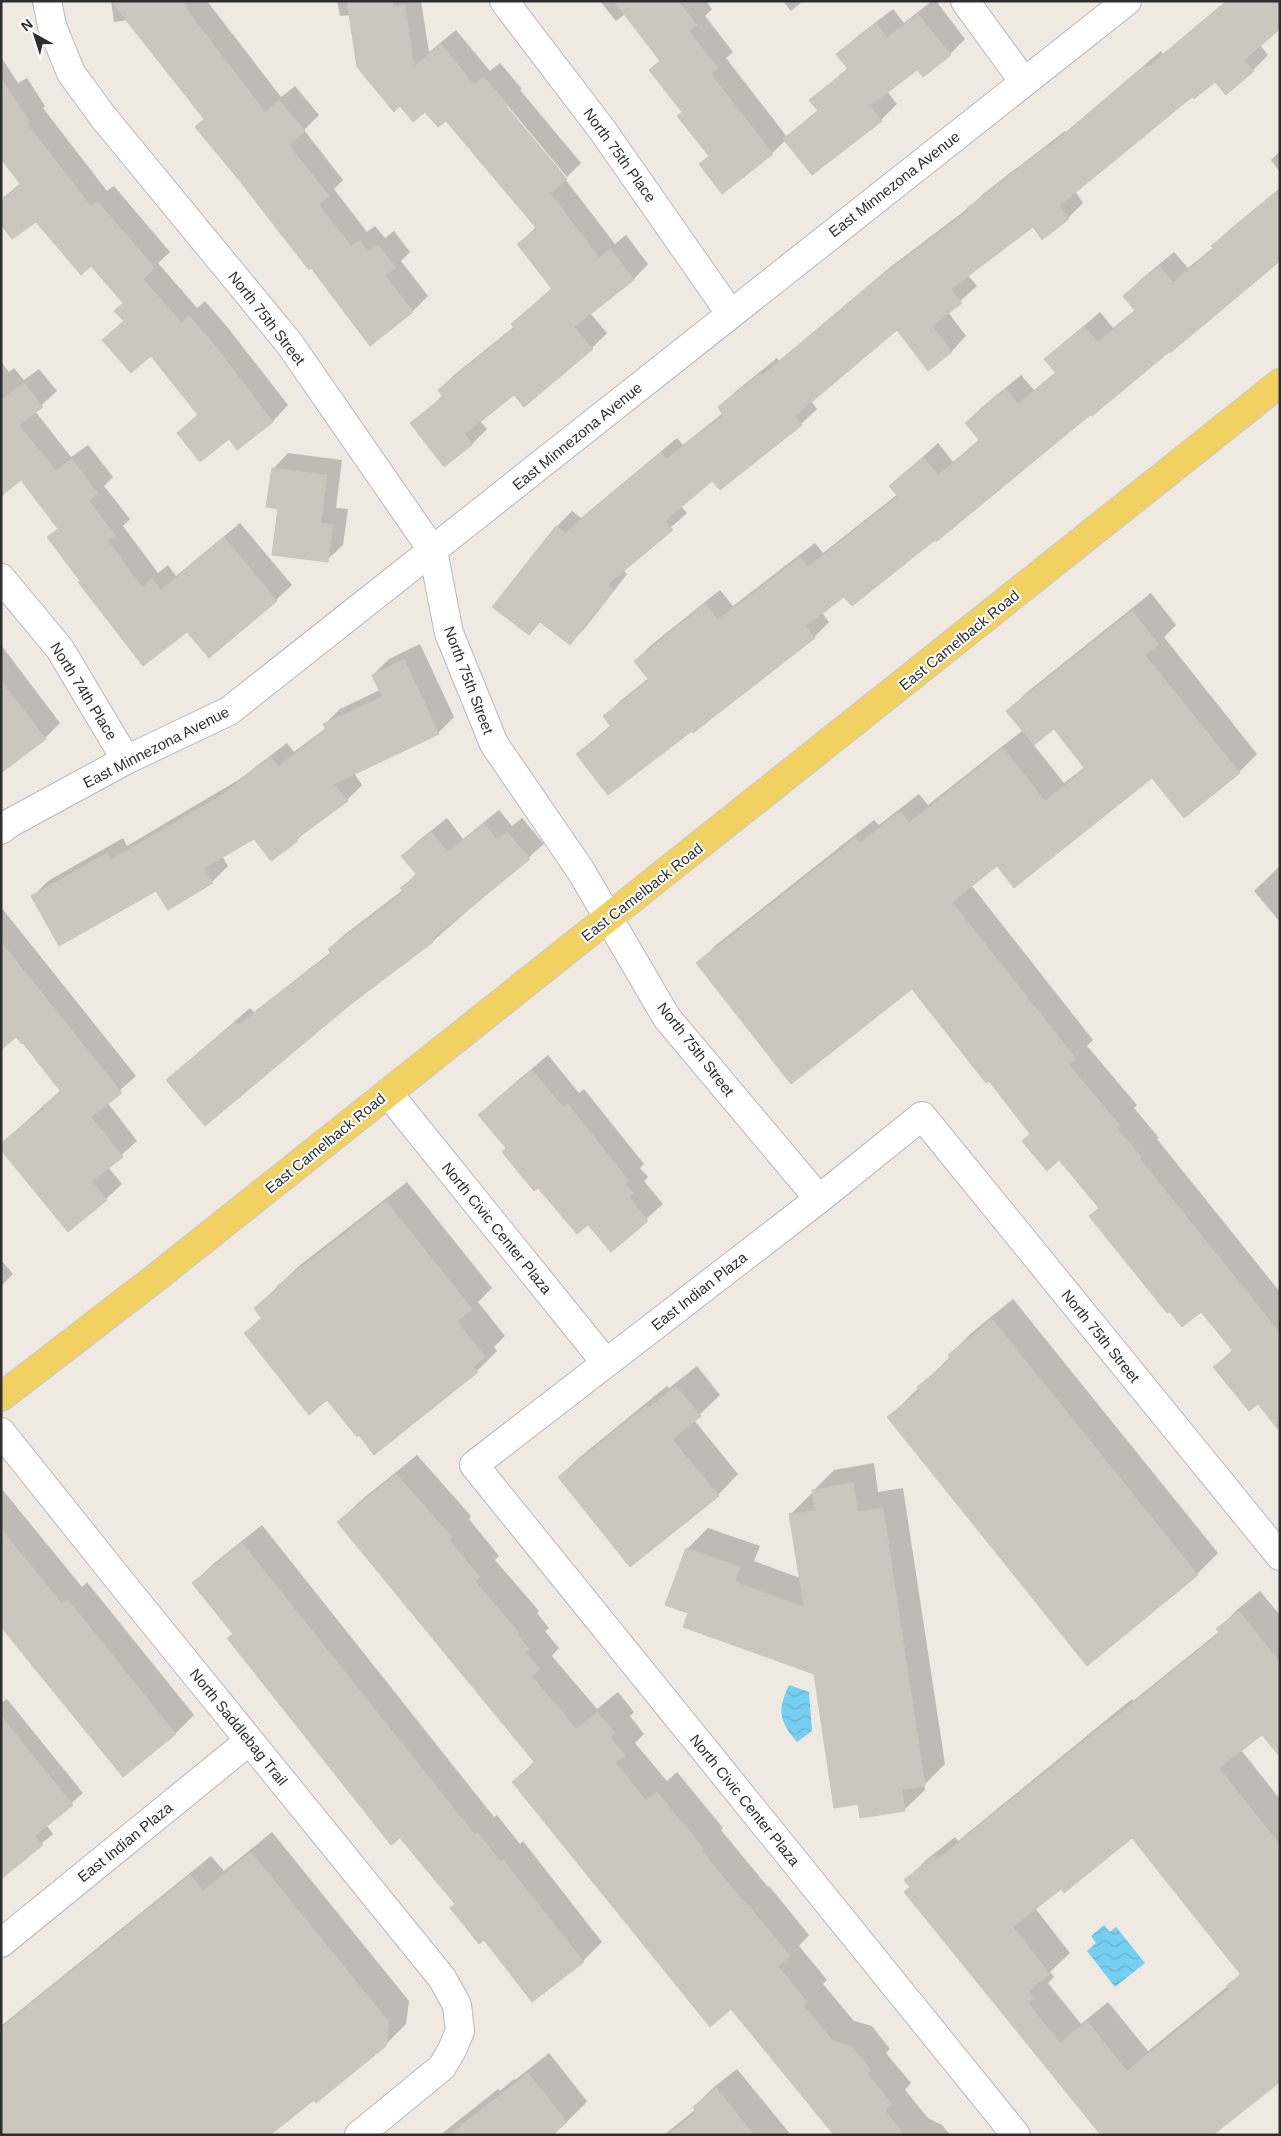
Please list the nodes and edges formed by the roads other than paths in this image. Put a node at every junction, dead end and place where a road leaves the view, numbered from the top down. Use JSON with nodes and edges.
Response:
{"nodes":[{"id":1,"x":47,"y":1,"type":"edge"},
{"id":2,"x":504,"y":1,"type":"edge"},
{"id":3,"x":965,"y":1,"type":"edge"},
{"id":4,"x":1127,"y":1,"type":"edge"},
{"id":5,"x":1024,"y":82,"type":"junction"},
{"id":6,"x":730,"y":313,"type":"junction"},
{"id":7,"x":1280,"y":383,"type":"edge"},
{"id":8,"x":433,"y":551,"type":"junction"},
{"id":9,"x":1,"y":578,"type":"edge"},
{"id":10,"x":126,"y":760,"type":"junction"},
{"id":11,"x":1,"y":830,"type":"edge"},
{"id":12,"x":608,"y":918,"type":"junction"},
{"id":13,"x":388,"y":1093,"type":"junction"},
{"id":14,"x":922,"y":1116,"type":"joint"},
{"id":15,"x":819,"y":1199,"type":"junction"},
{"id":16,"x":606,"y":1363,"type":"junction"},
{"id":17,"x":1,"y":1396,"type":"edge"},
{"id":18,"x":1,"y":1432,"type":"edge"},
{"id":19,"x":474,"y":1465,"type":"joint"},
{"id":20,"x":1280,"y":1556,"type":"edge"},
{"id":21,"x":249,"y":1741,"type":"junction"},
{"id":22,"x":1,"y":1943,"type":"edge"},
{"id":23,"x":359,"y":2135,"type":"edge"},
{"id":24,"x":1016,"y":2135,"type":"edge"}],
"edges":[{"from":1,"to":8,"type":"street","name":"North 75th Street"},
{"from":2,"to":6,"type":"street","name":"North 75th Place"},
{"from":3,"to":5,"type":"street"},
{"from":4,"to":5,"type":"street","name":"East Minnezona Avenue"},
{"from":5,"to":6,"type":"street","name":"East Minnezona Avenue"},
{"from":6,"to":8,"type":"street","name":"East Minnezona Avenue"},
{"from":7,"to":12,"type":"main road","name":"East Camelback Road"},
{"from":8,"to":10,"type":"street","name":"East Minnezona Avenue"},
{"from":8,"to":12,"type":"street","name":"North 75th Street"},
{"from":9,"to":10,"type":"street","name":"North 74th Place"},
{"from":10,"to":11,"type":"street","name":"East Minnezona Avenue"},
{"from":12,"to":13,"type":"main road","name":"East Camelback Road"},
{"from":12,"to":15,"type":"street","name":"North 75th Street"},
{"from":13,"to":16,"type":"street","name":"North Civic Center Plaza"},
{"from":13,"to":17,"type":"main road","name":"East Camelback Road"},
{"from":14,"to":15,"type":"street","name":"East Indian Plaza"},
{"from":14,"to":20,"type":"street","name":"North 75th Street"},
{"from":15,"to":16,"type":"street","name":"East Indian Plaza"},
{"from":16,"to":19,"type":"street","name":"East Indian Plaza"},
{"from":18,"to":21,"type":"street","name":"North Saddlebag Trail"},
{"from":19,"to":24,"type":"street","name":"North Civic Center Plaza"},
{"from":21,"to":22,"type":"street","name":"East Indian Plaza"},
{"from":21,"to":23,"type":"street","name":"North Saddlebag Trail"}]}
